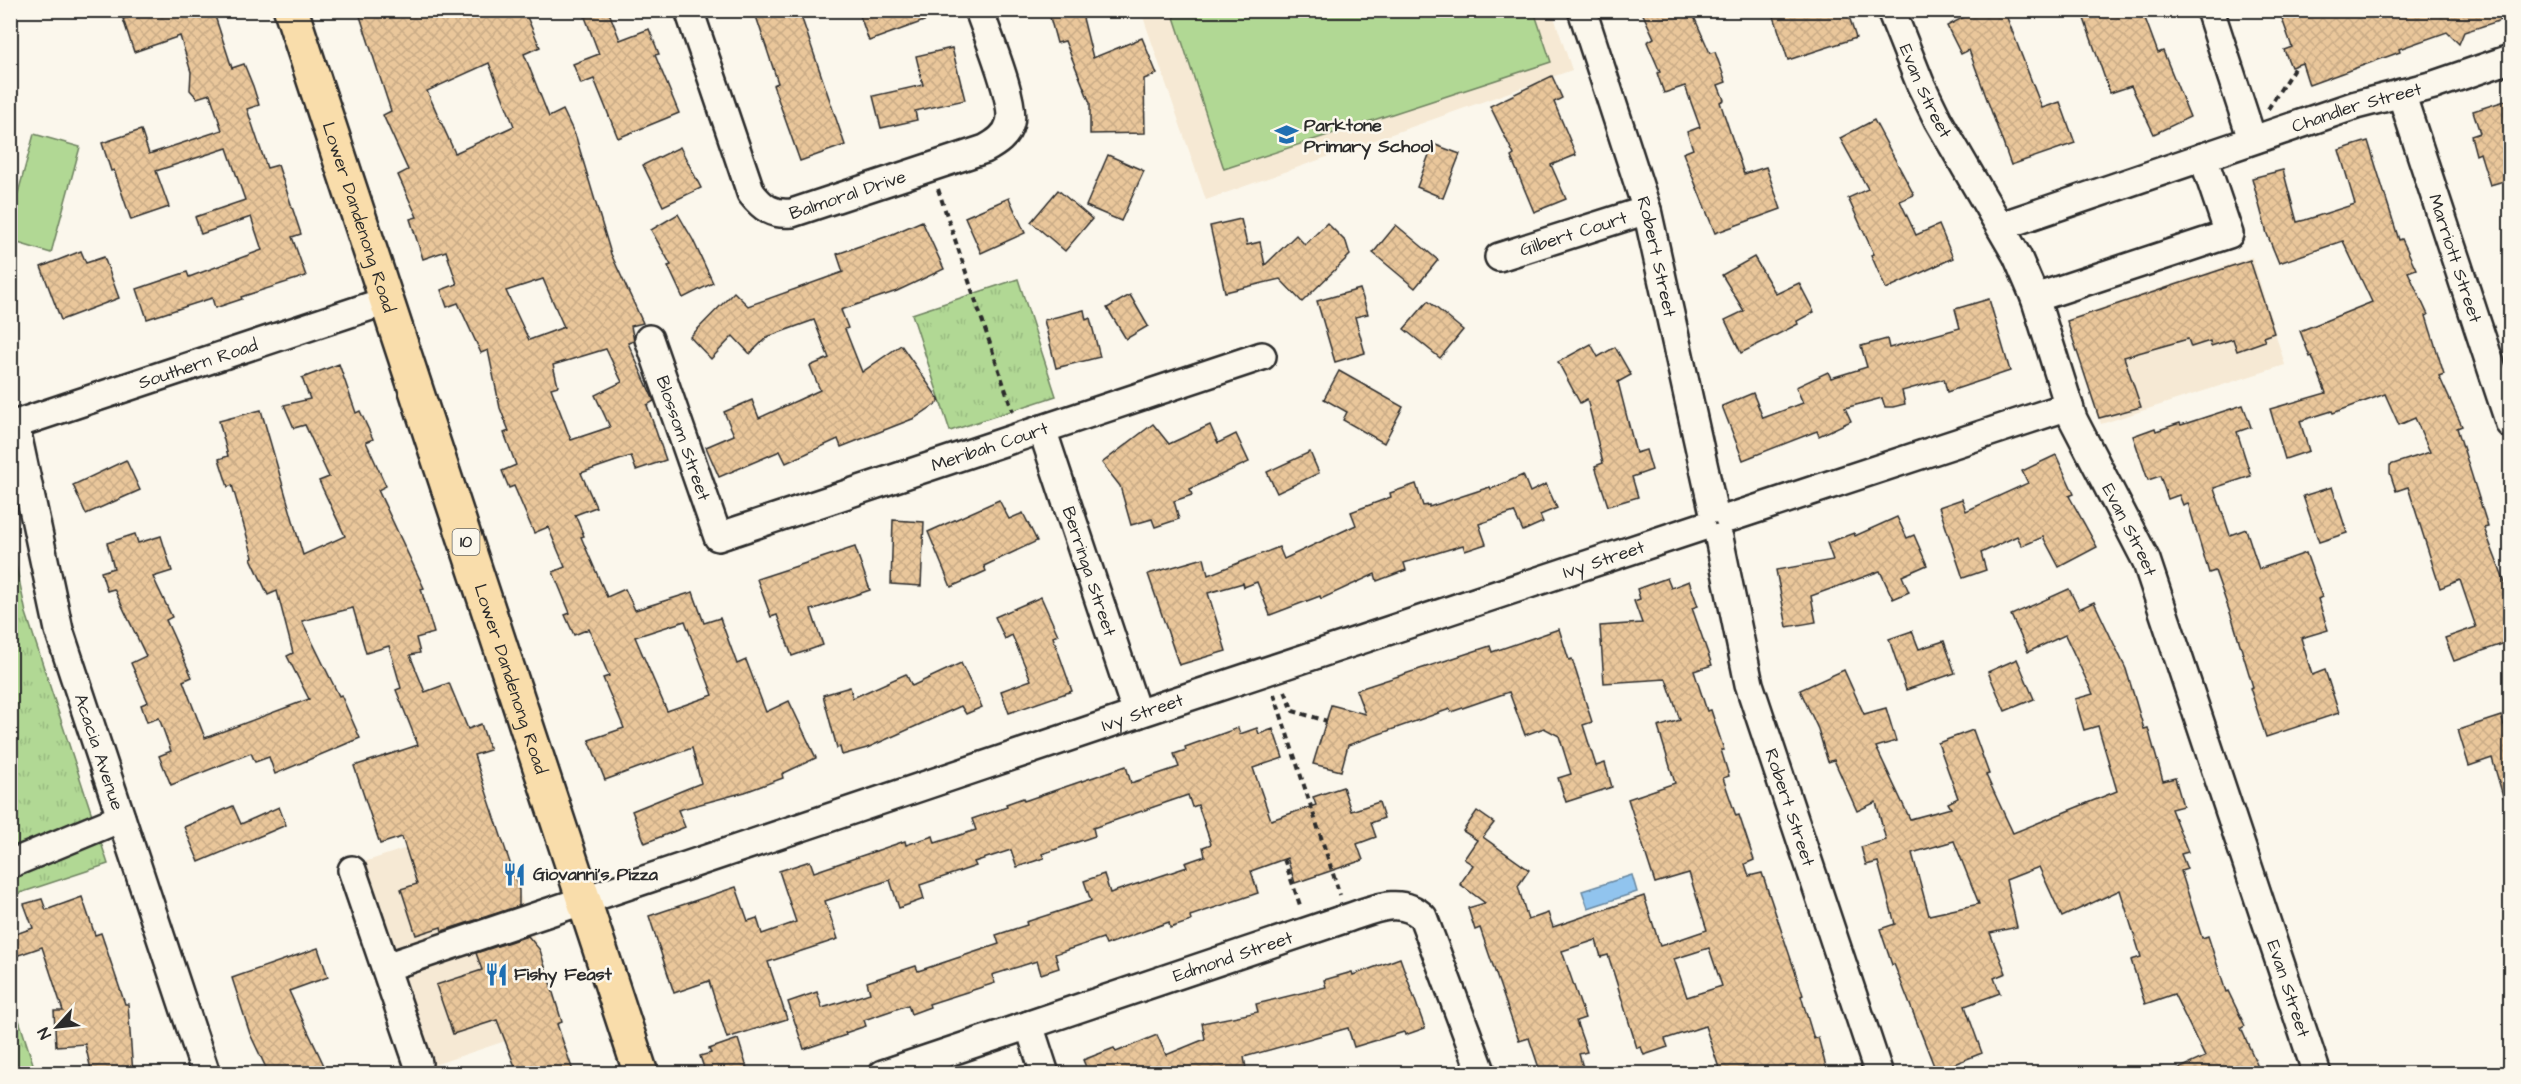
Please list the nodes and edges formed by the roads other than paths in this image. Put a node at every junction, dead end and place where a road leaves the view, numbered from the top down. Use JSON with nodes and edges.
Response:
{"nodes":[{"id":1,"x":291,"y":10,"type":"edge"},
{"id":2,"x":689,"y":10,"type":"edge"},
{"id":3,"x":979,"y":10,"type":"edge"},
{"id":4,"x":1582,"y":10,"type":"edge"},
{"id":5,"x":1892,"y":10,"type":"edge"},
{"id":6,"x":2210,"y":10,"type":"edge"},
{"id":7,"x":2511,"y":59,"type":"edge"},
{"id":8,"x":2401,"y":93,"type":"junction"},
{"id":9,"x":2253,"y":139,"type":"junction"},
{"id":10,"x":2203,"y":157,"type":"junction"},
{"id":11,"x":1647,"y":210,"type":"junction"},
{"id":12,"x":2001,"y":226,"type":"junction"},
{"id":13,"x":1499,"y":257,"type":"dead end"},
{"id":14,"x":2035,"y":298,"type":"junction"},
{"id":15,"x":386,"y":301,"type":"junction"},
{"id":16,"x":649,"y":339,"type":"dead end"},
{"id":17,"x":1262,"y":356,"type":"dead end"},
{"id":18,"x":2069,"y":406,"type":"junction"},
{"id":19,"x":2511,"y":424,"type":"edge"},
{"id":20,"x":13,"y":425,"type":"edge"},
{"id":21,"x":1032,"y":432,"type":"junction"},
{"id":22,"x":1716,"y":523,"type":"junction"},
{"id":23,"x":718,"y":537,"type":"joint"},
{"id":24,"x":1137,"y":714,"type":"junction"},
{"id":25,"x":121,"y":818,"type":"junction"},
{"id":26,"x":10,"y":864,"type":"edge"},
{"id":27,"x":352,"y":870,"type":"dead end"},
{"id":28,"x":584,"y":901,"type":"junction"},
{"id":29,"x":386,"y":968,"type":"junction"},
{"id":30,"x":1029,"y":1025,"type":"junction"},
{"id":31,"x":418,"y":1063,"type":"dead end"},
{"id":32,"x":206,"y":1074,"type":"edge"},
{"id":33,"x":641,"y":1074,"type":"edge"},
{"id":34,"x":883,"y":1074,"type":"edge"},
{"id":35,"x":1045,"y":1074,"type":"edge"},
{"id":36,"x":1482,"y":1074,"type":"edge"},
{"id":37,"x":1879,"y":1074,"type":"edge"},
{"id":38,"x":2317,"y":1074,"type":"edge"}],
"edges":[{"from":1,"to":15,"type":"highway","name":"Lower Dandenong Road","number":"10"},
{"from":2,"to":3,"type":"street","name":"Balmoral Drive"},
{"from":4,"to":11,"type":"street","name":"Robert Street"},
{"from":5,"to":12,"type":"street","name":"Evan Street"},
{"from":6,"to":9,"type":"street"},
{"from":7,"to":8,"type":"street","name":"Chandler Street"},
{"from":8,"to":9,"type":"street","name":"Chandler Street"},
{"from":8,"to":19,"type":"street","name":"Marriott Street"},
{"from":9,"to":10,"type":"street","name":"Chandler Street"},
{"from":10,"to":12,"type":"street","name":"Chandler Street"},
{"from":10,"to":14,"type":"street"},
{"from":11,"to":13,"type":"street","name":"Gilbert Court"},
{"from":11,"to":22,"type":"street","name":"Robert Street"},
{"from":12,"to":14,"type":"street","name":"Evan Street"},
{"from":14,"to":18,"type":"street","name":"Evan Street"},
{"from":15,"to":20,"type":"street","name":"Southern Road"},
{"from":15,"to":28,"type":"highway","name":"Lower Dandenong Road","number":"10"},
{"from":16,"to":23,"type":"street","name":"Blossom Street"},
{"from":17,"to":21,"type":"street","name":"Meribah Court"},
{"from":18,"to":22,"type":"street","name":"Ivy Street"},
{"from":18,"to":38,"type":"street","name":"Evan Street"},
{"from":20,"to":25,"type":"street","name":"Acacia Avenue"},
{"from":21,"to":23,"type":"street","name":"Meribah Court"},
{"from":21,"to":24,"type":"street","name":"Berringa Street"},
{"from":22,"to":24,"type":"street","name":"Ivy Street"},
{"from":22,"to":37,"type":"street","name":"Robert Street"},
{"from":24,"to":28,"type":"street","name":"Ivy Street"},
{"from":25,"to":26,"type":"street"},
{"from":25,"to":32,"type":"street","name":"Acacia Avenue"},
{"from":27,"to":29,"type":"street"},
{"from":28,"to":29,"type":"street","name":"Ivy Street"},
{"from":28,"to":33,"type":"highway","name":"Lower Dandenong Road","number":"10"},
{"from":29,"to":31,"type":"street"},
{"from":30,"to":34,"type":"street","name":"Edmond Street"},
{"from":30,"to":35,"type":"street"},
{"from":30,"to":36,"type":"street","name":"Edmond Street"}]}
